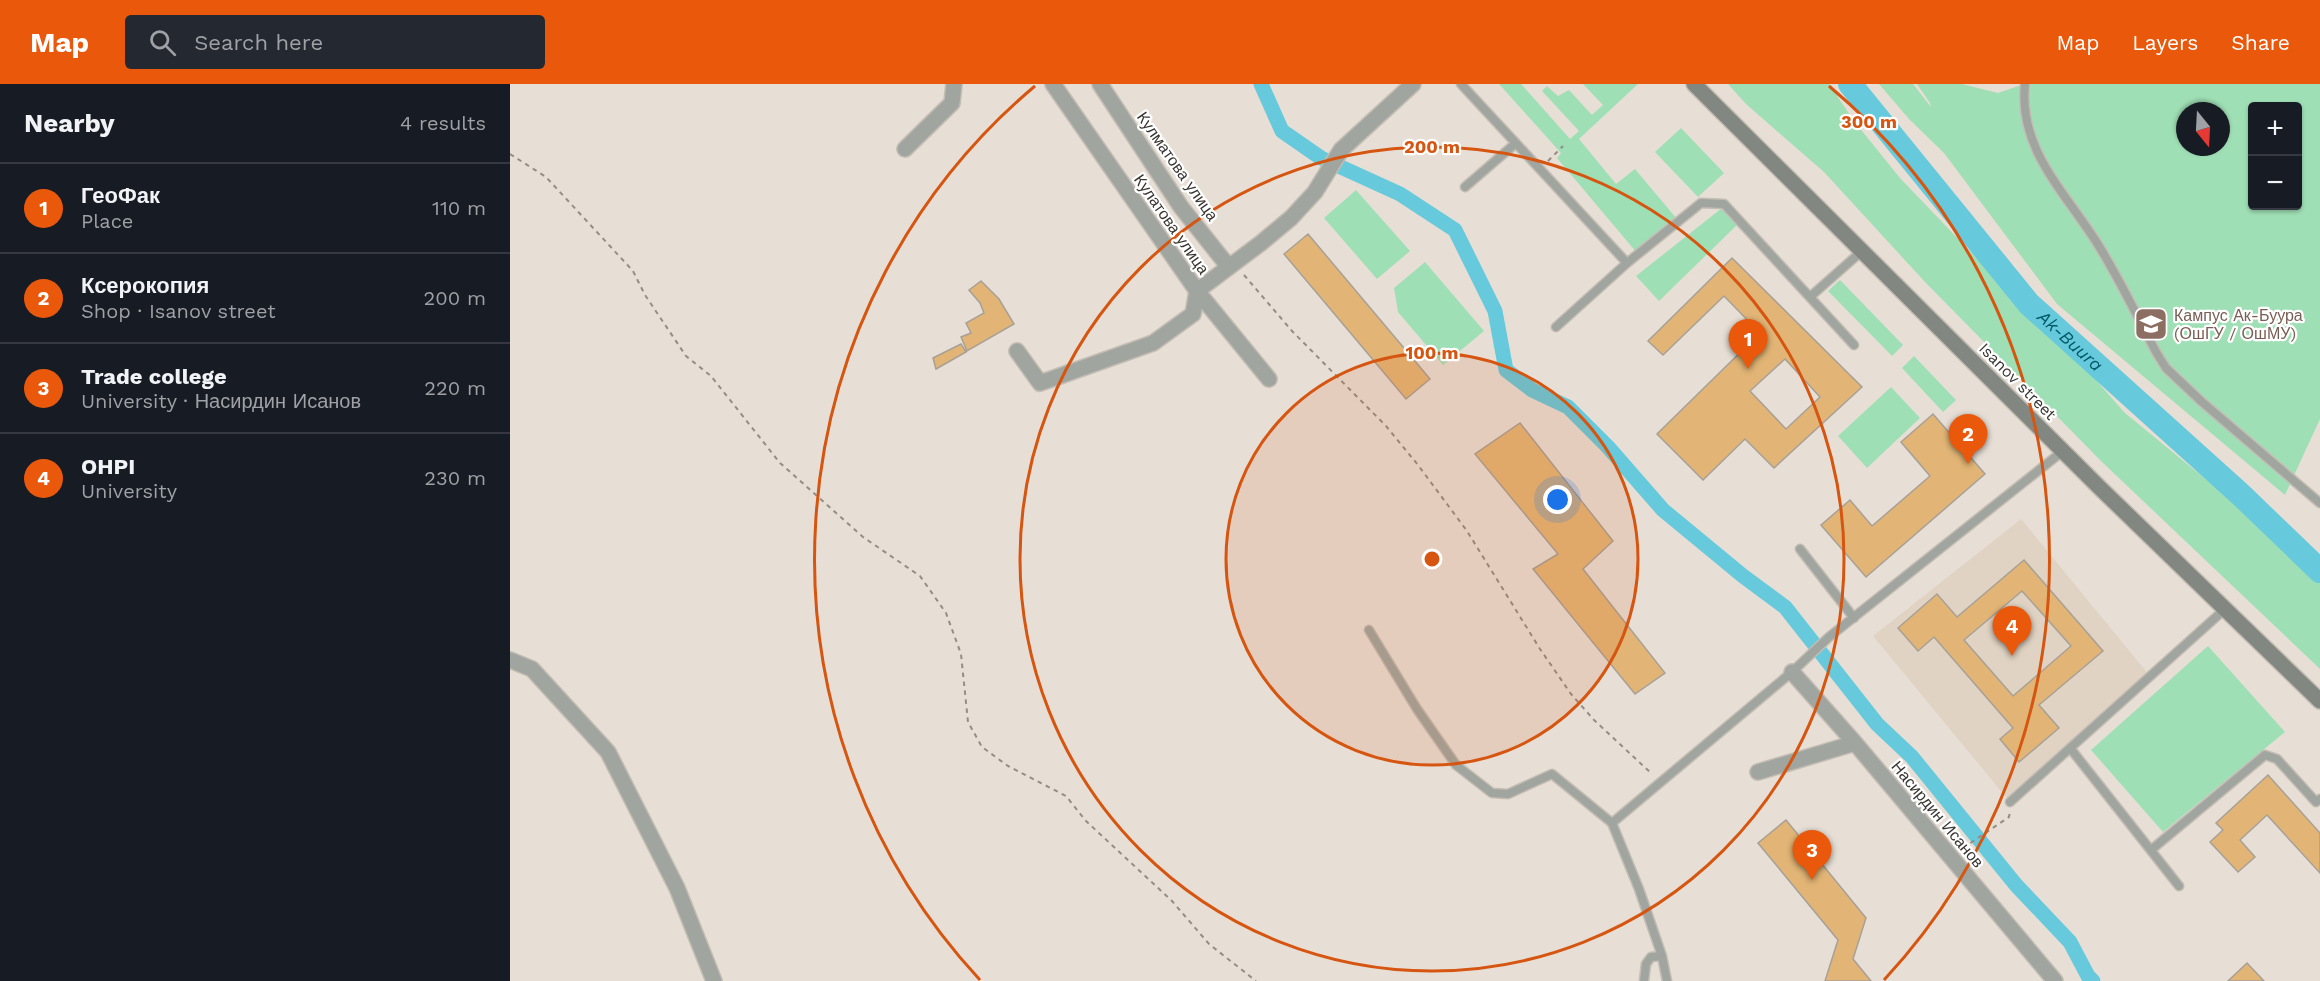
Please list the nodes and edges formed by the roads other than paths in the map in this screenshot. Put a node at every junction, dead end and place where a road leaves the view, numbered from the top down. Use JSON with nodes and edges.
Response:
{"nodes":[{"id":1,"x":954,"y":84,"type":"edge"},
{"id":2,"x":1053,"y":84,"type":"edge"},
{"id":3,"x":1100,"y":84,"type":"edge"},
{"id":4,"x":1413,"y":84,"type":"edge"},
{"id":5,"x":1461,"y":84,"type":"edge"},
{"id":6,"x":1694,"y":84,"type":"edge"},
{"id":7,"x":2025,"y":84,"type":"edge"},
{"id":8,"x":1516,"y":143,"type":"junction"},
{"id":9,"x":905,"y":149,"type":"dead end"},
{"id":10,"x":1465,"y":188,"type":"dead end"},
{"id":11,"x":1862,"y":252,"type":"junction"},
{"id":12,"x":1627,"y":263,"type":"junction"},
{"id":13,"x":1228,"y":266,"type":"junction"},
{"id":14,"x":1197,"y":291,"type":"junction"},
{"id":15,"x":1811,"y":296,"type":"junction"},
{"id":16,"x":1556,"y":327,"type":"dead end"},
{"id":17,"x":1854,"y":345,"type":"dead end"},
{"id":18,"x":1017,"y":351,"type":"dead end"},
{"id":19,"x":1269,"y":379,"type":"dead end"},
{"id":20,"x":2063,"y":451,"type":"junction"},
{"id":21,"x":2320,"y":503,"type":"edge"},
{"id":22,"x":1800,"y":549,"type":"dead end"},
{"id":23,"x":2225,"y":609,"type":"junction"},
{"id":24,"x":1854,"y":618,"type":"junction"},
{"id":25,"x":1369,"y":630,"type":"dead end"},
{"id":26,"x":510,"y":660,"type":"edge"},
{"id":27,"x":1792,"y":672,"type":"junction"},
{"id":28,"x":2320,"y":701,"type":"edge"},
{"id":29,"x":1855,"y":743,"type":"junction"},
{"id":30,"x":2070,"y":748,"type":"junction"},
{"id":31,"x":1758,"y":772,"type":"dead end"},
{"id":32,"x":2320,"y":799,"type":"edge"},
{"id":33,"x":2010,"y":802,"type":"road end"},
{"id":34,"x":1612,"y":823,"type":"junction"},
{"id":35,"x":2151,"y":850,"type":"junction"},
{"id":36,"x":2179,"y":886,"type":"dead end"},
{"id":37,"x":1662,"y":956,"type":"junction"},
{"id":38,"x":714,"y":981,"type":"edge"},
{"id":39,"x":1644,"y":981,"type":"edge"},
{"id":40,"x":1667,"y":981,"type":"edge"},
{"id":41,"x":2055,"y":981,"type":"edge"}],
"edges":[{"from":1,"to":9,"type":"street"},
{"from":2,"to":14,"type":"street","name":"Кулатова улица"},
{"from":3,"to":13,"type":"street","name":"Кулматова улица"},
{"from":4,"to":13,"type":"street"},
{"from":5,"to":8,"type":"lane"},
{"from":6,"to":11,"type":"main road","name":"Isanov street"},
{"from":7,"to":21,"type":"lane"},
{"from":8,"to":10,"type":"lane"},
{"from":8,"to":12,"type":"lane"},
{"from":11,"to":15,"type":"lane"},
{"from":11,"to":20,"type":"main road","name":"Isanov street"},
{"from":12,"to":15,"type":"lane"},
{"from":12,"to":16,"type":"lane"},
{"from":13,"to":14,"type":"street"},
{"from":14,"to":18,"type":"street"},
{"from":14,"to":19,"type":"street","name":"Кулатова улица"},
{"from":15,"to":17,"type":"lane"},
{"from":20,"to":23,"type":"main road","name":"Isanov street"},
{"from":20,"to":24,"type":"lane"},
{"from":22,"to":24,"type":"lane"},
{"from":23,"to":28,"type":"main road","name":"Isanov street"},
{"from":23,"to":30,"type":"lane"},
{"from":24,"to":27,"type":"lane"},
{"from":25,"to":34,"type":"lane"},
{"from":26,"to":38,"type":"street"},
{"from":27,"to":29,"type":"street","name":"Насирдин Исанов"},
{"from":27,"to":34,"type":"lane"},
{"from":29,"to":31,"type":"street"},
{"from":29,"to":41,"type":"street","name":"Насирдин Исанов"},
{"from":30,"to":33,"type":"lane"},
{"from":30,"to":35,"type":"lane"},
{"from":32,"to":35,"type":"lane"},
{"from":34,"to":37,"type":"lane"},
{"from":35,"to":36,"type":"lane"},
{"from":37,"to":39,"type":"lane"},
{"from":37,"to":40,"type":"lane"}]}
